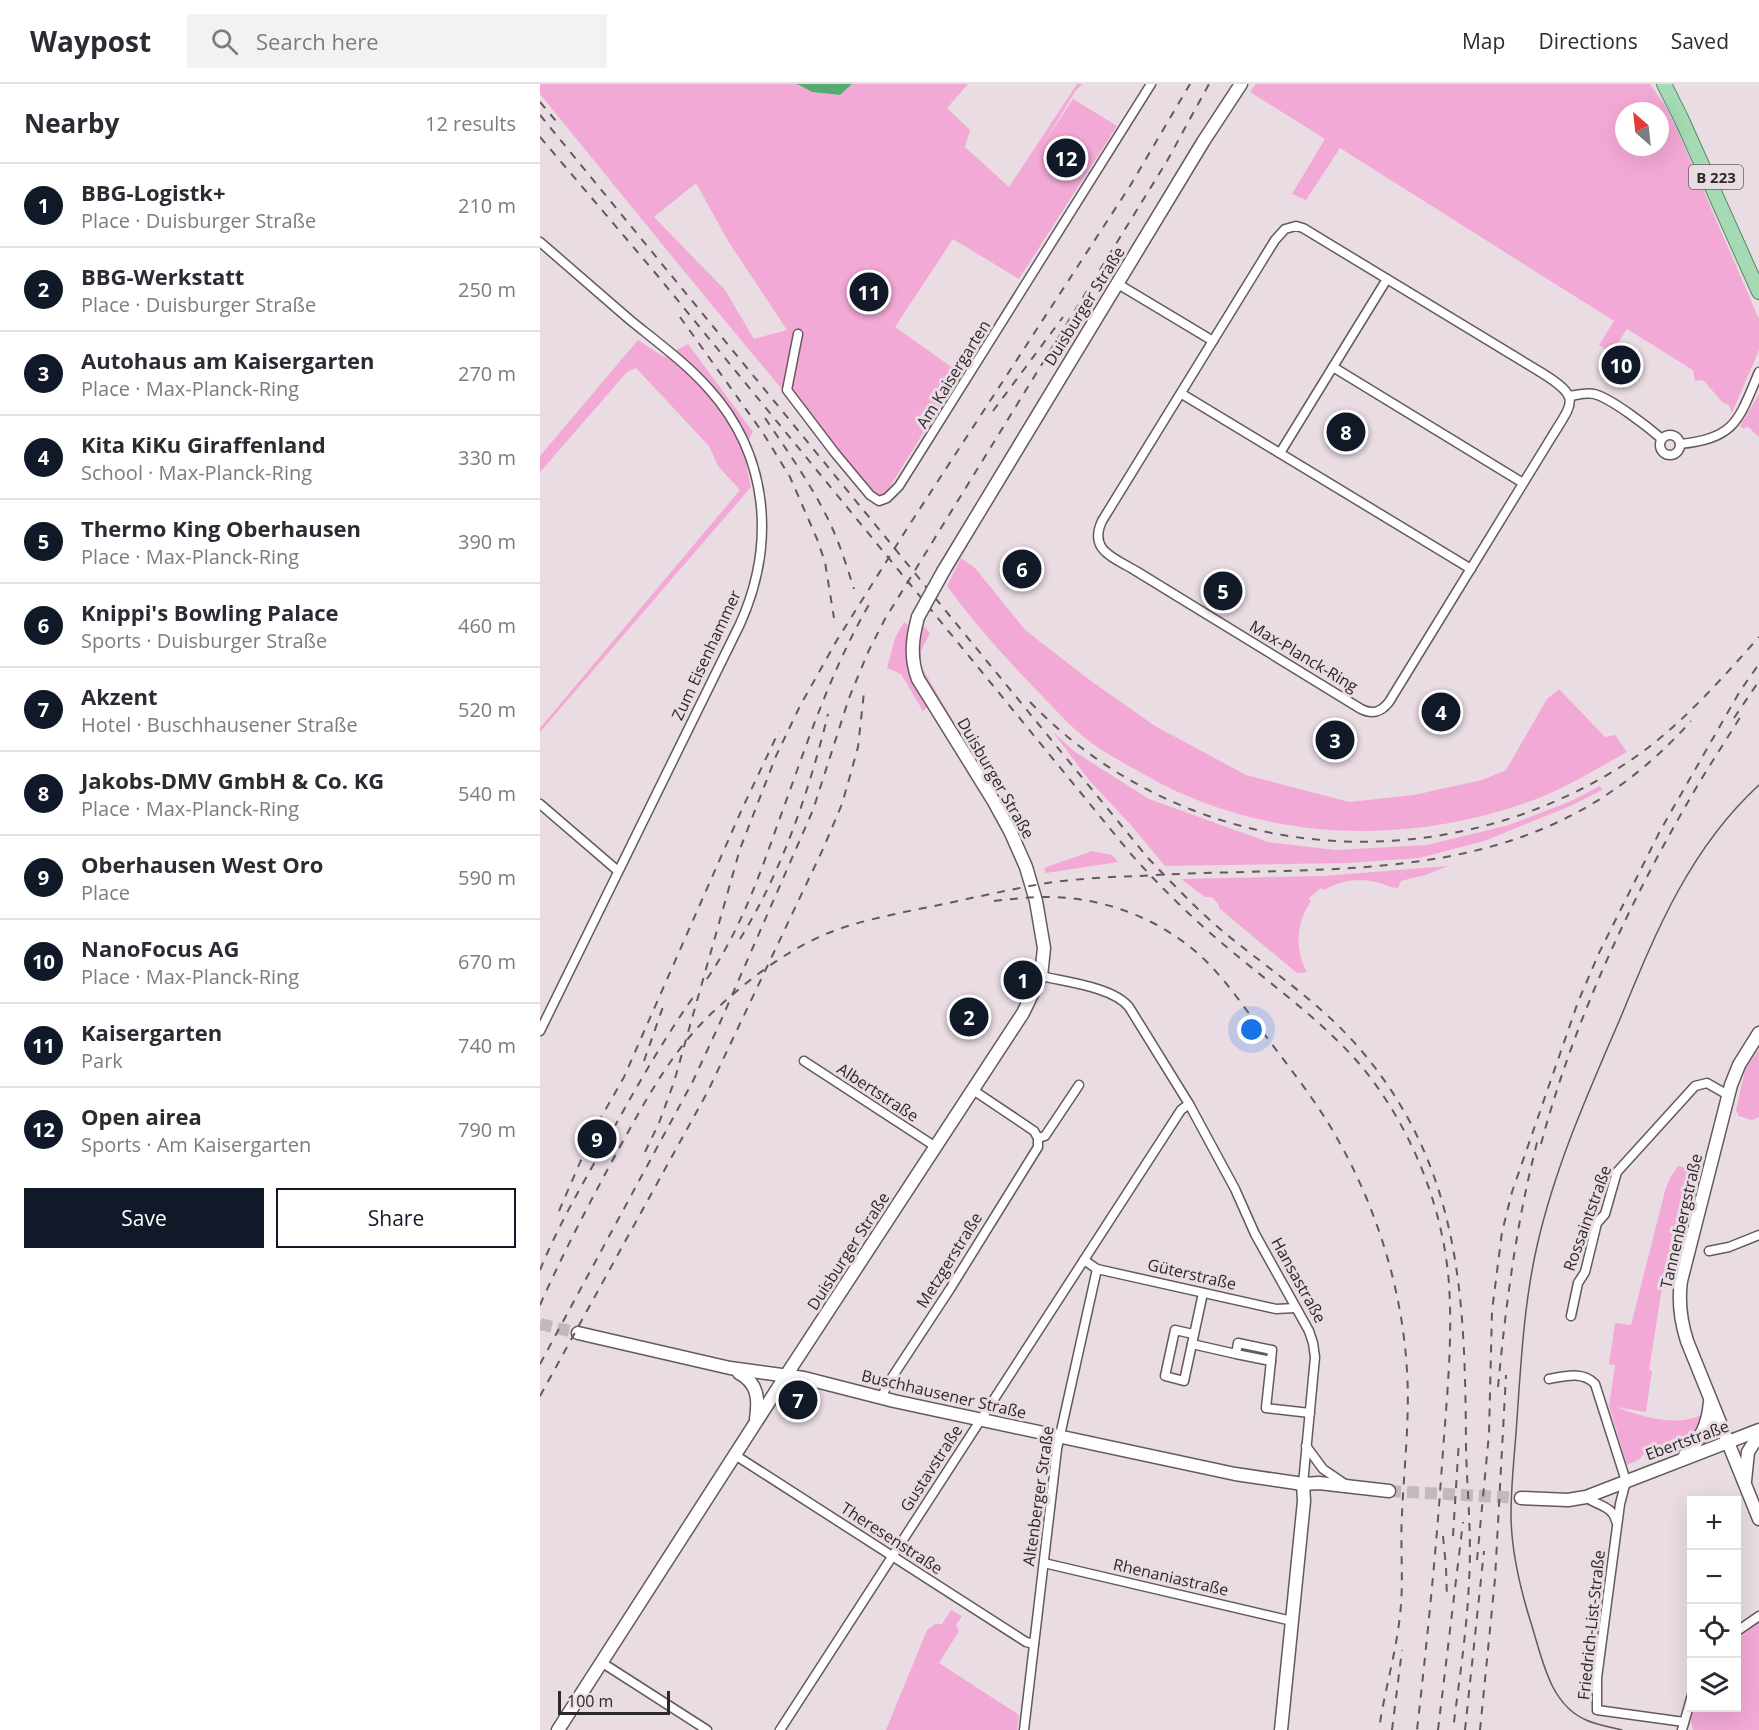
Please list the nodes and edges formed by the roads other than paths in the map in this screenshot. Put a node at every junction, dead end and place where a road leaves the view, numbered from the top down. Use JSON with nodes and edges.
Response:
{"nodes":[{"id":1,"x":1151,"y":84,"type":"edge"},
{"id":2,"x":1241,"y":84,"type":"edge"},
{"id":3,"x":1664,"y":84,"type":"edge"},
{"id":4,"x":1674,"y":84,"type":"edge"},
{"id":5,"x":540,"y":242,"type":"edge"},
{"id":6,"x":1759,"y":270,"type":"edge"},
{"id":7,"x":1387,"y":279,"type":"junction"},
{"id":8,"x":1118,"y":284,"type":"junction"},
{"id":9,"x":1759,"y":292,"type":"edge"},
{"id":10,"x":798,"y":334,"type":"dead end"},
{"id":11,"x":1213,"y":341,"type":"junction"},
{"id":12,"x":1333,"y":367,"type":"junction"},
{"id":13,"x":1759,"y":372,"type":"edge"},
{"id":14,"x":1182,"y":394,"type":"junction"},
{"id":15,"x":1570,"y":396,"type":"junction"},
{"id":16,"x":1662,"y":439,"type":"junction"},
{"id":17,"x":1680,"y":444,"type":"junction"},
{"id":18,"x":1280,"y":453,"type":"junction"},
{"id":19,"x":1523,"y":483,"type":"junction"},
{"id":20,"x":1471,"y":570,"type":"junction"},
{"id":21,"x":540,"y":804,"type":"edge"},
{"id":22,"x":618,"y":871,"type":"junction"},
{"id":23,"x":1041,"y":976,"type":"junction"},
{"id":24,"x":540,"y":1031,"type":"edge"},
{"id":25,"x":1759,"y":1033,"type":"edge"},
{"id":26,"x":804,"y":1061,"type":"dead end"},
{"id":27,"x":1079,"y":1086,"type":"dead end"},
{"id":28,"x":973,"y":1090,"type":"junction"},
{"id":29,"x":1728,"y":1095,"type":"junction"},
{"id":30,"x":1189,"y":1104,"type":"junction"},
{"id":31,"x":1038,"y":1138,"type":"junction"},
{"id":32,"x":936,"y":1147,"type":"junction"},
{"id":33,"x":1759,"y":1235,"type":"edge"},
{"id":34,"x":1709,"y":1251,"type":"dead end"},
{"id":35,"x":1084,"y":1260,"type":"junction"},
{"id":36,"x":1097,"y":1269,"type":"junction"},
{"id":37,"x":1203,"y":1293,"type":"junction"},
{"id":38,"x":1295,"y":1308,"type":"junction"},
{"id":39,"x":1571,"y":1316,"type":"dead end"},
{"id":40,"x":578,"y":1333,"type":"tunnel mouth"},
{"id":41,"x":1193,"y":1334,"type":"junction"},
{"id":42,"x":1192,"y":1344,"type":"junction"},
{"id":43,"x":730,"y":1368,"type":"junction"},
{"id":44,"x":785,"y":1377,"type":"junction"},
{"id":45,"x":1549,"y":1379,"type":"dead end"},
{"id":46,"x":882,"y":1397,"type":"junction"},
{"id":47,"x":1710,"y":1401,"type":"junction"},
{"id":48,"x":1310,"y":1413,"type":"junction"},
{"id":49,"x":980,"y":1419,"type":"junction"},
{"id":50,"x":755,"y":1425,"type":"junction"},
{"id":51,"x":1759,"y":1430,"type":"edge"},
{"id":52,"x":1759,"y":1435,"type":"edge"},
{"id":53,"x":1060,"y":1437,"type":"junction"},
{"id":54,"x":1727,"y":1443,"type":"junction"},
{"id":55,"x":1306,"y":1446,"type":"junction"},
{"id":56,"x":735,"y":1455,"type":"junction"},
{"id":57,"x":1682,"y":1458,"type":"junction"},
{"id":58,"x":1626,"y":1480,"type":"junction"},
{"id":59,"x":1745,"y":1482,"type":"junction"},
{"id":60,"x":1303,"y":1484,"type":"junction"},
{"id":61,"x":1348,"y":1486,"type":"junction"},
{"id":62,"x":1389,"y":1491,"type":"tunnel mouth"},
{"id":63,"x":1586,"y":1497,"type":"junction"},
{"id":64,"x":1521,"y":1498,"type":"tunnel mouth"},
{"id":65,"x":1759,"y":1519,"type":"edge"},
{"id":66,"x":1617,"y":1527,"type":"junction"},
{"id":67,"x":892,"y":1556,"type":"junction"},
{"id":68,"x":1044,"y":1563,"type":"junction"},
{"id":69,"x":1759,"y":1616,"type":"edge"},
{"id":70,"x":1292,"y":1621,"type":"junction"},
{"id":71,"x":1741,"y":1629,"type":"edge"},
{"id":72,"x":1034,"y":1644,"type":"junction"},
{"id":73,"x":601,"y":1662,"type":"junction"},
{"id":74,"x":1683,"y":1726,"type":"edge"},
{"id":75,"x":558,"y":1730,"type":"edge"},
{"id":76,"x":707,"y":1730,"type":"edge"},
{"id":77,"x":780,"y":1730,"type":"edge"},
{"id":78,"x":1024,"y":1730,"type":"edge"},
{"id":79,"x":1281,"y":1730,"type":"edge"}],
"edges":[{"from":1,"to":10,"type":"street","name":"Am Kaisergarten"},
{"from":2,"to":8,"type":"main road","name":"Duisburger Straße"},
{"from":3,"to":9,"type":"main road","number":"B 223"},
{"from":4,"to":6,"type":"main road","number":"B 223"},
{"from":5,"to":22,"type":"street","name":"Zum Eisenhammer"},
{"from":7,"to":11,"type":"street","name":"Max-Planck-Ring"},
{"from":7,"to":12,"type":"street"},
{"from":7,"to":15,"type":"street","name":"Max-Planck-Ring"},
{"from":8,"to":11,"type":"street"},
{"from":8,"to":23,"type":"main road","name":"Duisburger Straße","bridge":true},
{"from":11,"to":14,"type":"street","name":"Max-Planck-Ring"},
{"from":12,"to":18,"type":"street"},
{"from":12,"to":19,"type":"street"},
{"from":13,"to":17,"type":"street"},
{"from":14,"to":18,"type":"street"},
{"from":14,"to":20,"type":"street","name":"Max-Planck-Ring"},
{"from":15,"to":16,"type":"street"},
{"from":15,"to":19,"type":"street","name":"Max-Planck-Ring"},
{"from":16,"to":17,"type":"street"},
{"from":16,"to":17,"type":"street"},
{"from":18,"to":20,"type":"street"},
{"from":19,"to":20,"type":"street","name":"Max-Planck-Ring"},
{"from":21,"to":22,"type":"street"},
{"from":22,"to":24,"type":"street","name":"Zum Eisenhammer"},
{"from":23,"to":28,"type":"main road","name":"Duisburger Straße"},
{"from":23,"to":30,"type":"street","name":"Hansastraße"},
{"from":25,"to":29,"type":"main road","name":"Tannenbergstraße"},
{"from":26,"to":32,"type":"street","name":"Albertstraße"},
{"from":27,"to":31,"type":"street","name":"Metzgerstraße"},
{"from":28,"to":31,"type":"street"},
{"from":28,"to":32,"type":"main road","name":"Duisburger Straße"},
{"from":29,"to":39,"type":"street","name":"Rossaintstraße"},
{"from":29,"to":47,"type":"main road","name":"Tannenbergstraße"},
{"from":30,"to":35,"type":"street","name":"Gustavstraße"},
{"from":30,"to":38,"type":"street","name":"Hansastraße"},
{"from":31,"to":46,"type":"street","name":"Metzgerstraße"},
{"from":32,"to":44,"type":"main road","name":"Duisburger Straße"},
{"from":33,"to":34,"type":"street"},
{"from":35,"to":36,"type":"street","name":"Güterstraße"},
{"from":35,"to":49,"type":"street","name":"Gustavstraße"},
{"from":36,"to":37,"type":"street","name":"Güterstraße"},
{"from":36,"to":53,"type":"street","name":"Altenberger Straße"},
{"from":37,"to":38,"type":"street","name":"Güterstraße"},
{"from":37,"to":41,"type":"street"},
{"from":38,"to":48,"type":"street","name":"Hansastraße"},
{"from":40,"to":43,"type":"main road","name":"Buschhausener Straße"},
{"from":41,"to":42,"type":"street"},
{"from":41,"to":42,"type":"street"},
{"from":42,"to":48,"type":"street"},
{"from":43,"to":44,"type":"main road","name":"Buschhausener Straße"},
{"from":43,"to":50,"type":"main road"},
{"from":44,"to":46,"type":"main road","name":"Buschhausener Straße"},
{"from":44,"to":50,"type":"main road","name":"Duisburger Straße"},
{"from":45,"to":58,"type":"street"},
{"from":46,"to":49,"type":"main road","name":"Buschhausener Straße"},
{"from":47,"to":54,"type":"main road","name":"Tannenbergstraße"},
{"from":47,"to":57,"type":"main road"},
{"from":48,"to":55,"type":"street","name":"Hansastraße"},
{"from":49,"to":53,"type":"main road","name":"Buschhausener Straße"},
{"from":49,"to":67,"type":"street","name":"Gustavstraße"},
{"from":50,"to":56,"type":"main road","name":"Duisburger Straße"},
{"from":51,"to":54,"type":"main road","name":"Ebertstraße"},
{"from":52,"to":59,"type":"main road"},
{"from":53,"to":60,"type":"main road","name":"Buschhausener Straße"},
{"from":53,"to":68,"type":"street","name":"Altenberger Straße"},
{"from":54,"to":57,"type":"main road","name":"Ebertstraße"},
{"from":54,"to":59,"type":"main road","name":"Tannenbergstraße"},
{"from":55,"to":60,"type":"street","name":"Hansastraße"},
{"from":55,"to":61,"type":"street"},
{"from":56,"to":67,"type":"street","name":"Theresenstraße"},
{"from":56,"to":73,"type":"main road","name":"Duisburger Straße"},
{"from":57,"to":58,"type":"main road","name":"Ebertstraße"},
{"from":58,"to":63,"type":"main road","name":"Ebertstraße"},
{"from":58,"to":66,"type":"street","name":"Friedrich-List-Straße"},
{"from":59,"to":65,"type":"main road","name":"Tannenbergstraße"},
{"from":60,"to":61,"type":"main road"},
{"from":60,"to":70,"type":"main road","name":"Hansastraße"},
{"from":61,"to":62,"type":"main road"},
{"from":63,"to":64,"type":"main road","name":"Ebertstraße"},
{"from":63,"to":66,"type":"street"},
{"from":66,"to":74,"type":"street","name":"Friedrich-List-Straße"},
{"from":67,"to":72,"type":"street","name":"Theresenstraße"},
{"from":67,"to":77,"type":"street","name":"Gustavstraße"},
{"from":68,"to":70,"type":"street","name":"Rhenaniastraße"},
{"from":68,"to":72,"type":"street","name":"Altenberger Straße"},
{"from":69,"to":71,"type":"street"},
{"from":70,"to":79,"type":"main road","name":"Hansastraße"},
{"from":72,"to":78,"type":"street","name":"Altenberger Straße"},
{"from":73,"to":75,"type":"main road","name":"Duisburger Straße"},
{"from":73,"to":76,"type":"street"}]}
